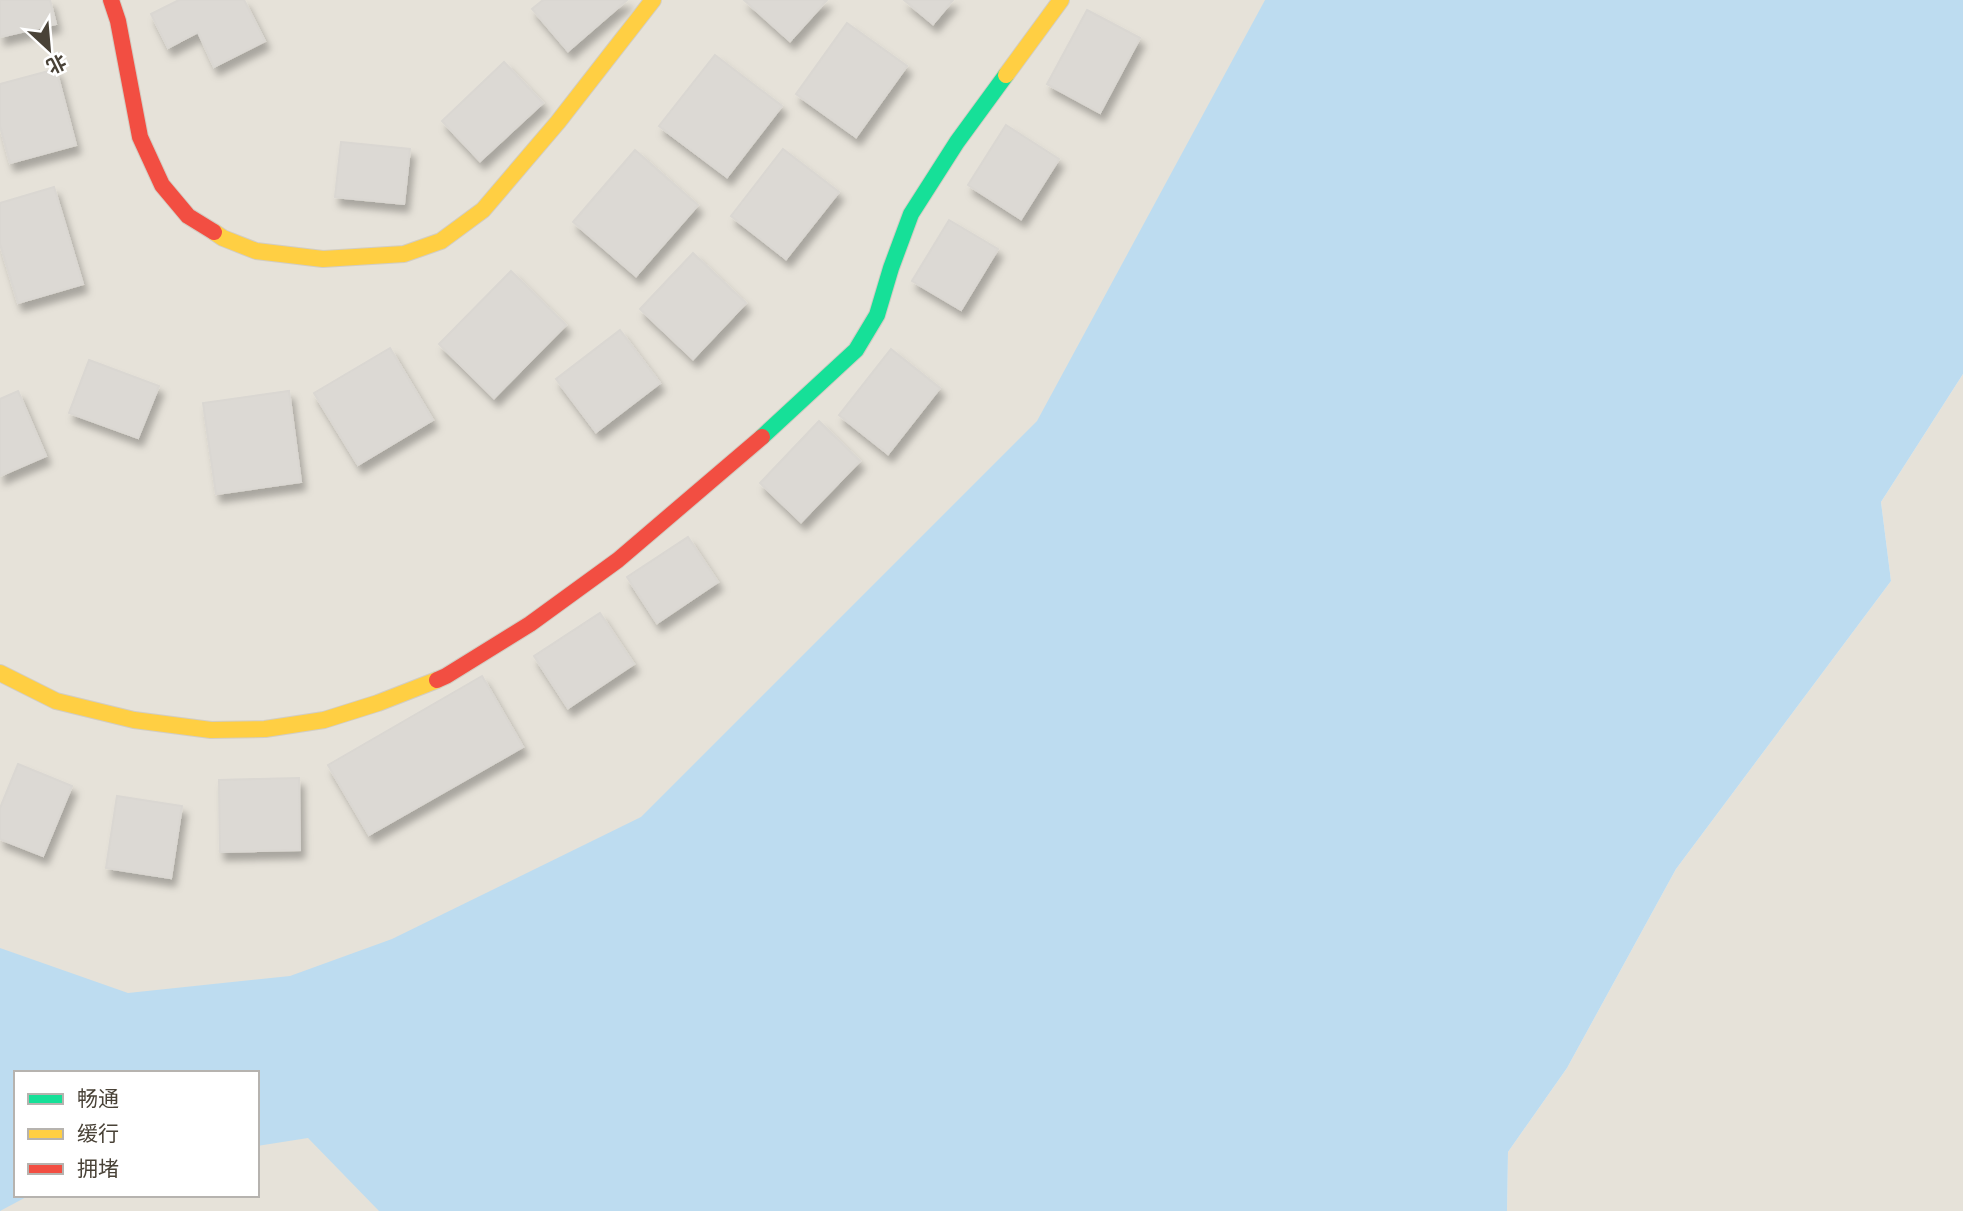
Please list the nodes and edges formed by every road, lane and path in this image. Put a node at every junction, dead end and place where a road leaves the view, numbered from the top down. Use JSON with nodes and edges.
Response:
{"nodes":[{"id":1,"x":111,"y":0,"type":"edge"},
{"id":2,"x":653,"y":0,"type":"edge"},
{"id":3,"x":1060,"y":0,"type":"edge"},
{"id":4,"x":0,"y":673,"type":"edge"}],
"edges":[{"from":1,"to":2,"type":"street"},
{"from":3,"to":4,"type":"street"}]}
